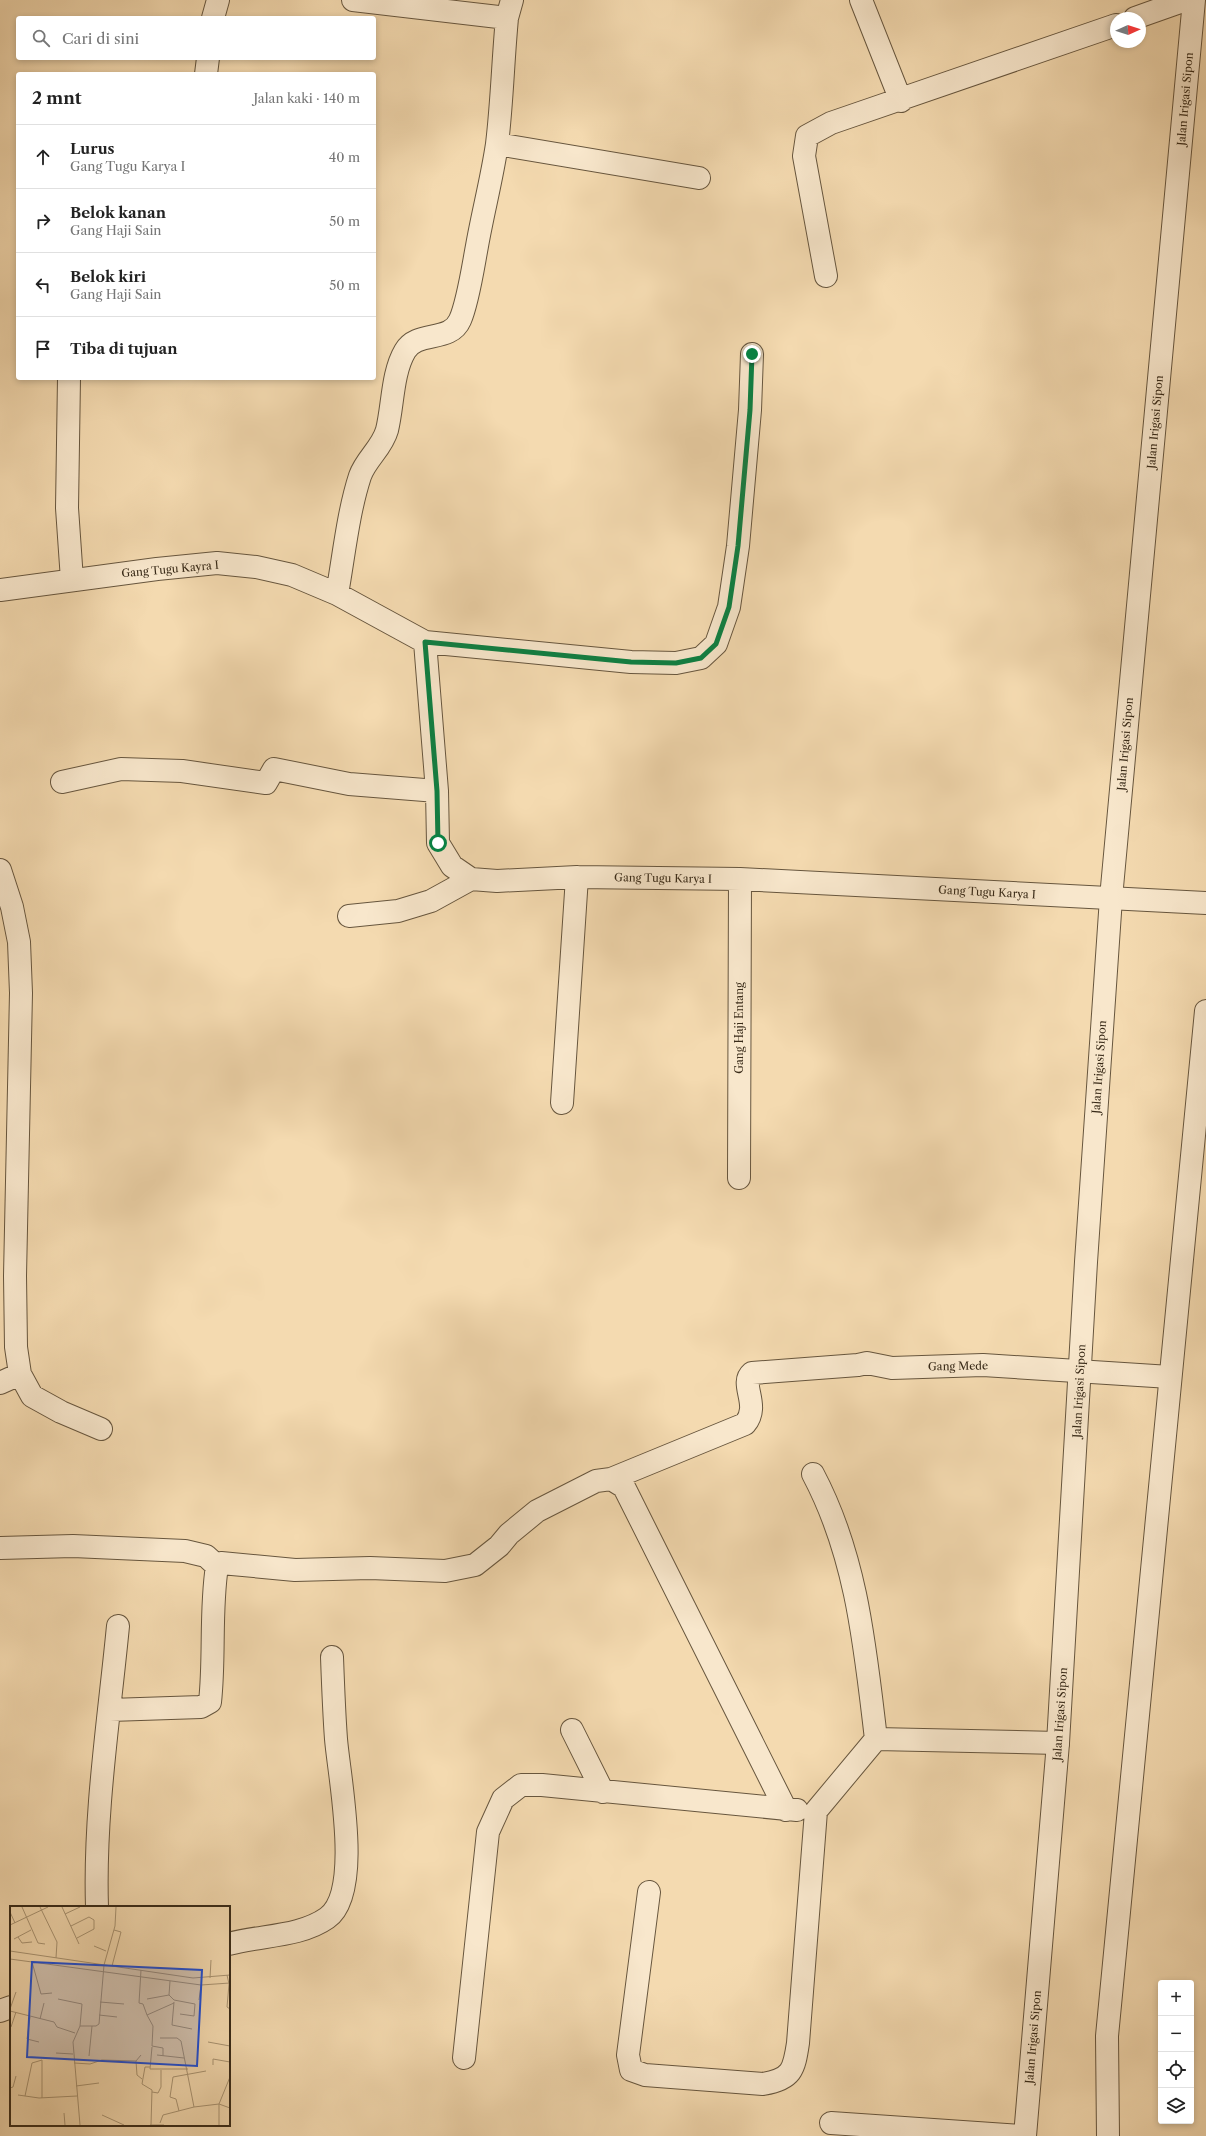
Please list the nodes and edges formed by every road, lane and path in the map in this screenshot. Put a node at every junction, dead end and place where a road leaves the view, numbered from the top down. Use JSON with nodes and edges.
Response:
{"nodes":[{"id":1,"x":218,"y":0,"type":"edge"},
{"id":2,"x":353,"y":0,"type":"edge"},
{"id":3,"x":861,"y":0,"type":"edge"},
{"id":4,"x":1186,"y":0,"type":"edge"},
{"id":5,"x":1194,"y":0,"type":"edge"},
{"id":6,"x":509,"y":9,"type":"edge"},
{"id":7,"x":1146,"y":14,"type":"edge"},
{"id":8,"x":214,"y":16,"type":"edge"},
{"id":9,"x":1110,"y":27,"type":"edge"},
{"id":10,"x":208,"y":60,"type":"edge"},
{"id":11,"x":206,"y":72,"type":"edge"},
{"id":12,"x":900,"y":101,"type":"junction"},
{"id":13,"x":497,"y":144,"type":"junction"},
{"id":14,"x":699,"y":178,"type":"dead end"},
{"id":15,"x":826,"y":276,"type":"dead end"},
{"id":16,"x":752,"y":354,"type":"dead end"},
{"id":17,"x":69,"y":380,"type":"edge"},
{"id":18,"x":72,"y":580,"type":"junction"},
{"id":19,"x":0,"y":590,"type":"edge"},
{"id":20,"x":337,"y":594,"type":"junction"},
{"id":21,"x":425,"y":642,"type":"junction"},
{"id":22,"x":62,"y":782,"type":"dead end"},
{"id":23,"x":437,"y":791,"type":"junction"},
{"id":24,"x":0,"y":870,"type":"edge"},
{"id":25,"x":577,"y":877,"type":"junction"},
{"id":26,"x":471,"y":878,"type":"junction"},
{"id":27,"x":740,"y":879,"type":"junction"},
{"id":28,"x":1119,"y":899,"type":"junction"},
{"id":29,"x":1203,"y":903,"type":"edge"},
{"id":30,"x":349,"y":916,"type":"dead end"},
{"id":31,"x":1206,"y":1011,"type":"edge"},
{"id":32,"x":562,"y":1103,"type":"dead end"},
{"id":33,"x":739,"y":1178,"type":"dead end"},
{"id":34,"x":1080,"y":1372,"type":"junction"},
{"id":35,"x":20,"y":1374,"type":"junction"},
{"id":36,"x":1170,"y":1377,"type":"junction"},
{"id":37,"x":0,"y":1383,"type":"edge"},
{"id":38,"x":101,"y":1429,"type":"dead end"},
{"id":39,"x":813,"y":1474,"type":"dead end"},
{"id":40,"x":611,"y":1479,"type":"junction"},
{"id":41,"x":0,"y":1548,"type":"edge"},
{"id":42,"x":217,"y":1566,"type":"junction"},
{"id":43,"x":118,"y":1626,"type":"dead end"},
{"id":44,"x":332,"y":1657,"type":"dead end"},
{"id":45,"x":110,"y":1710,"type":"junction"},
{"id":46,"x":572,"y":1730,"type":"dead end"},
{"id":47,"x":876,"y":1739,"type":"junction"},
{"id":48,"x":1058,"y":1743,"type":"junction"},
{"id":49,"x":603,"y":1792,"type":"junction"},
{"id":50,"x":786,"y":1810,"type":"junction"},
{"id":51,"x":816,"y":1811,"type":"junction"},
{"id":52,"x":649,"y":1892,"type":"dead end"},
{"id":53,"x":97,"y":1906,"type":"edge"},
{"id":54,"x":230,"y":1944,"type":"edge"},
{"id":55,"x":10,"y":2007,"type":"edge"},
{"id":56,"x":0,"y":2011,"type":"edge"},
{"id":57,"x":464,"y":2058,"type":"dead end"},
{"id":58,"x":831,"y":2123,"type":"dead end"},
{"id":59,"x":1024,"y":2136,"type":"edge"},
{"id":60,"x":1108,"y":2136,"type":"edge"}],
"edges":[{"from":1,"to":8,"type":"street"},
{"from":2,"to":6,"type":"street"},
{"from":3,"to":12,"type":"street"},
{"from":4,"to":7,"type":"street"},
{"from":5,"to":28,"type":"street","name":"Jalan Irigasi Sipon"},
{"from":6,"to":13,"type":"street"},
{"from":9,"to":12,"type":"street"},
{"from":10,"to":11,"type":"street"},
{"from":12,"to":15,"type":"street"},
{"from":13,"to":14,"type":"street"},
{"from":13,"to":20,"type":"street"},
{"from":16,"to":21,"type":"street"},
{"from":17,"to":18,"type":"street"},
{"from":18,"to":19,"type":"street","name":"Gang Tugu Kayra I"},
{"from":18,"to":20,"type":"street","name":"Gang Tugu Kayra I"},
{"from":20,"to":21,"type":"street"},
{"from":21,"to":23,"type":"street","name":"Gang Tugu Karya I"},
{"from":22,"to":23,"type":"street"},
{"from":23,"to":26,"type":"street","name":"Gang Tugu Karya I"},
{"from":24,"to":35,"type":"street"},
{"from":25,"to":26,"type":"street","name":"Gang Tugu Karya I"},
{"from":25,"to":27,"type":"street","name":"Gang Tugu Karya I"},
{"from":25,"to":32,"type":"street"},
{"from":26,"to":30,"type":"street"},
{"from":27,"to":28,"type":"street","name":"Gang Tugu Karya I"},
{"from":27,"to":33,"type":"street","name":"Gang Haji Entang"},
{"from":28,"to":29,"type":"street","name":"Gang Tugu Karya I"},
{"from":28,"to":34,"type":"street","name":"Jalan Irigasi Sipon"},
{"from":31,"to":36,"type":"street"},
{"from":34,"to":36,"type":"street","name":"Gang Mede"},
{"from":34,"to":40,"type":"street","name":"Gang Mede"},
{"from":34,"to":48,"type":"street","name":"Jalan Irigasi Sipon"},
{"from":35,"to":37,"type":"street"},
{"from":35,"to":38,"type":"street"},
{"from":36,"to":60,"type":"street"},
{"from":39,"to":47,"type":"street"},
{"from":40,"to":42,"type":"street"},
{"from":40,"to":50,"type":"street"},
{"from":41,"to":42,"type":"street"},
{"from":42,"to":45,"type":"street"},
{"from":43,"to":45,"type":"street"},
{"from":44,"to":54,"type":"street"},
{"from":45,"to":53,"type":"street"},
{"from":46,"to":49,"type":"street"},
{"from":47,"to":48,"type":"street"},
{"from":47,"to":51,"type":"street"},
{"from":48,"to":59,"type":"street","name":"Jalan Irigasi Sipon"},
{"from":49,"to":50,"type":"street"},
{"from":49,"to":57,"type":"street"},
{"from":50,"to":51,"type":"street"},
{"from":51,"to":52,"type":"street"},
{"from":55,"to":56,"type":"street"},
{"from":58,"to":59,"type":"street"}]}
